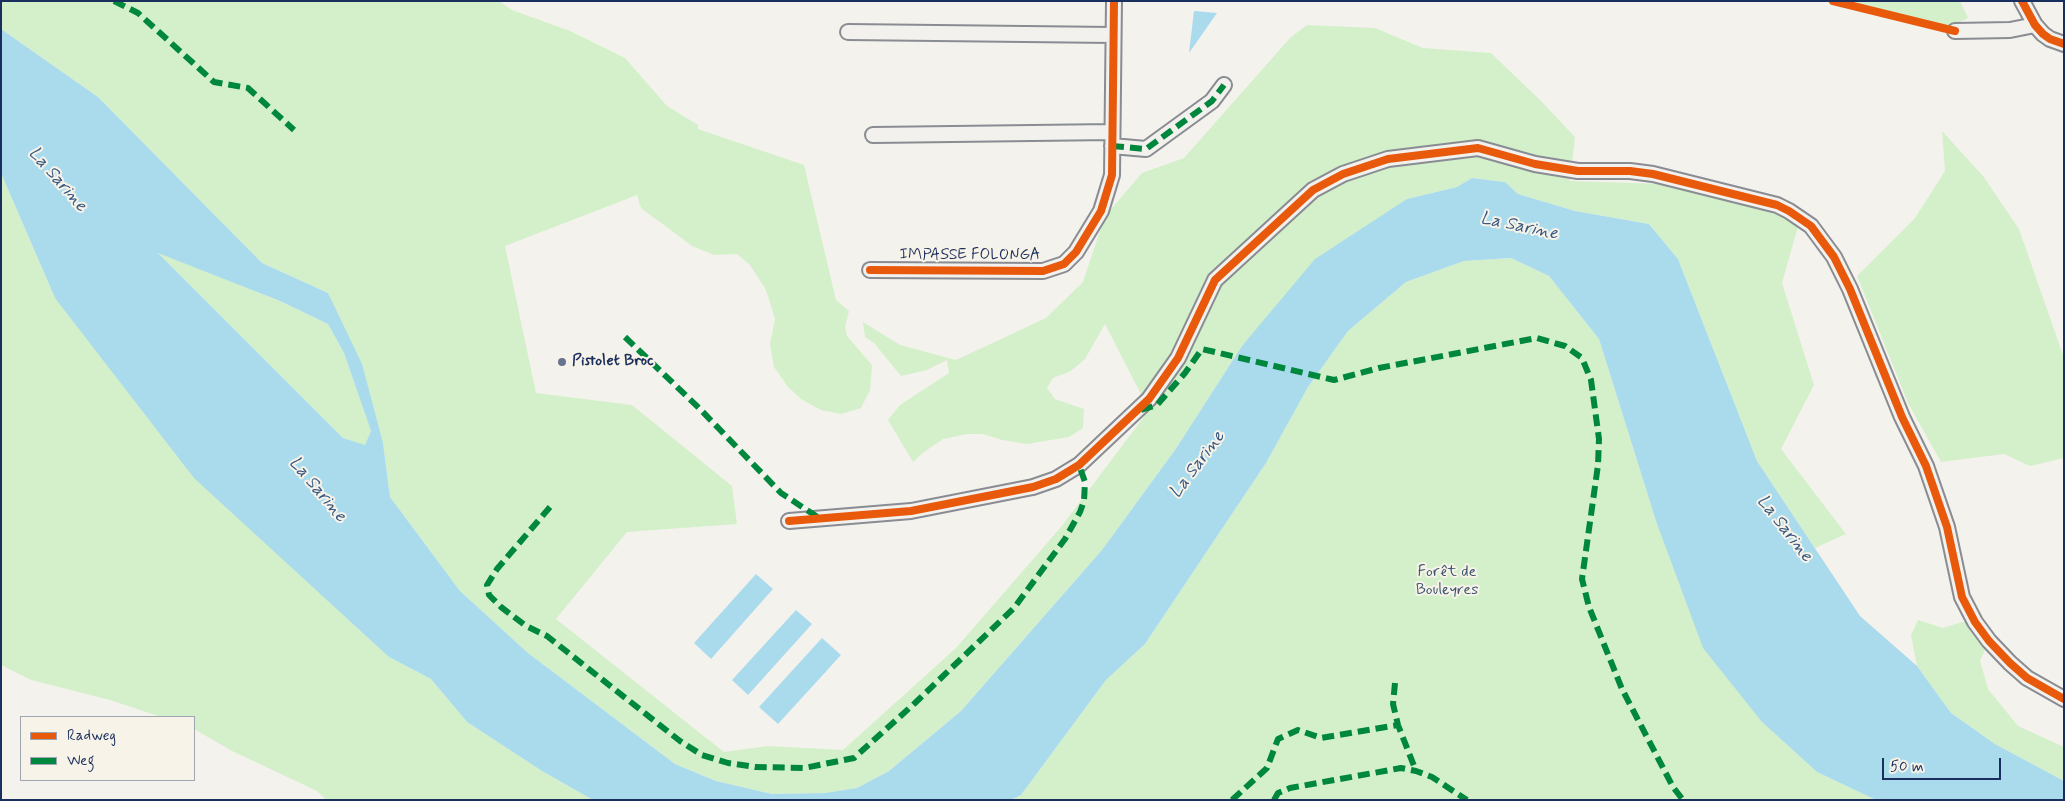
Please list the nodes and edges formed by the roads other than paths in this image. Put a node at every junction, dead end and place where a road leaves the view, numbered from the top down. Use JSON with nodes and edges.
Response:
{"nodes":[{"id":1,"x":1114,"y":1,"type":"edge"},
{"id":2,"x":2022,"y":1,"type":"edge"},
{"id":3,"x":2035,"y":25,"type":"junction"},
{"id":4,"x":1955,"y":31,"type":"dead end"},
{"id":5,"x":848,"y":32,"type":"dead end"},
{"id":6,"x":1113,"y":35,"type":"junction"},
{"id":7,"x":2064,"y":44,"type":"edge"},
{"id":8,"x":1224,"y":85,"type":"dead end"},
{"id":9,"x":873,"y":135,"type":"dead end"},
{"id":10,"x":1112,"y":139,"type":"junction"},
{"id":11,"x":870,"y":270,"type":"dead end"},
{"id":12,"x":789,"y":521,"type":"dead end"},
{"id":13,"x":2064,"y":698,"type":"edge"}],
"edges":[{"from":1,"to":6,"type":"street","name":"IMPASSE FOLONGA"},
{"from":2,"to":3,"type":"street"},
{"from":3,"to":4,"type":"street"},
{"from":3,"to":7,"type":"street"},
{"from":5,"to":6,"type":"street"},
{"from":6,"to":10,"type":"street","name":"IMPASSE FOLONGA"},
{"from":8,"to":10,"type":"street"},
{"from":9,"to":10,"type":"street"},
{"from":10,"to":11,"type":"street","name":"IMPASSE FOLONGA"},
{"from":12,"to":13,"type":"street"}]}
